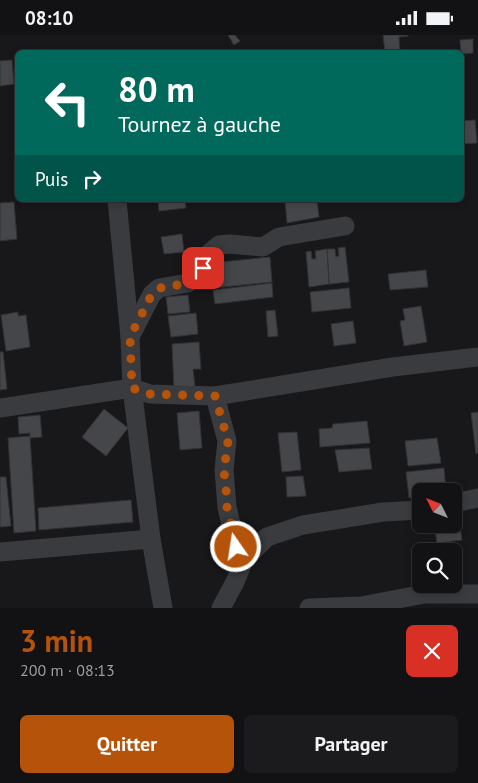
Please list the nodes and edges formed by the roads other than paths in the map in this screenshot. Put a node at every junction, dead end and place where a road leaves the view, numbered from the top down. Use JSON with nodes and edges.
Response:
{"nodes":[{"id":1,"x":117,"y":202,"type":"edge"},
{"id":2,"x":344,"y":226,"type":"dead end"},
{"id":3,"x":130,"y":337,"type":"junction"},
{"id":4,"x":478,"y":357,"type":"edge"},
{"id":5,"x":132,"y":388,"type":"junction"},
{"id":6,"x":215,"y":396,"type":"junction"},
{"id":7,"x":0,"y":408,"type":"edge"},
{"id":8,"x":478,"y":499,"type":"edge"},
{"id":9,"x":462,"y":502,"type":"edge"},
{"id":10,"x":412,"y":510,"type":"edge"},
{"id":11,"x":151,"y":539,"type":"junction"},
{"id":12,"x":0,"y":551,"type":"edge"},
{"id":13,"x":244,"y":560,"type":"junction"},
{"id":14,"x":478,"y":594,"type":"edge"},
{"id":15,"x":162,"y":608,"type":"edge"},
{"id":16,"x":221,"y":608,"type":"edge"},
{"id":17,"x":310,"y":608,"type":"edge"}],
"edges":[{"from":1,"to":3,"type":"street"},
{"from":2,"to":3,"type":"street"},
{"from":3,"to":5,"type":"street"},
{"from":4,"to":6,"type":"street"},
{"from":5,"to":6,"type":"street"},
{"from":5,"to":7,"type":"street"},
{"from":5,"to":11,"type":"street"},
{"from":6,"to":13,"type":"street"},
{"from":8,"to":9,"type":"street"},
{"from":10,"to":13,"type":"street"},
{"from":11,"to":12,"type":"street"},
{"from":11,"to":15,"type":"street"},
{"from":13,"to":16,"type":"street"},
{"from":14,"to":17,"type":"street"}]}
